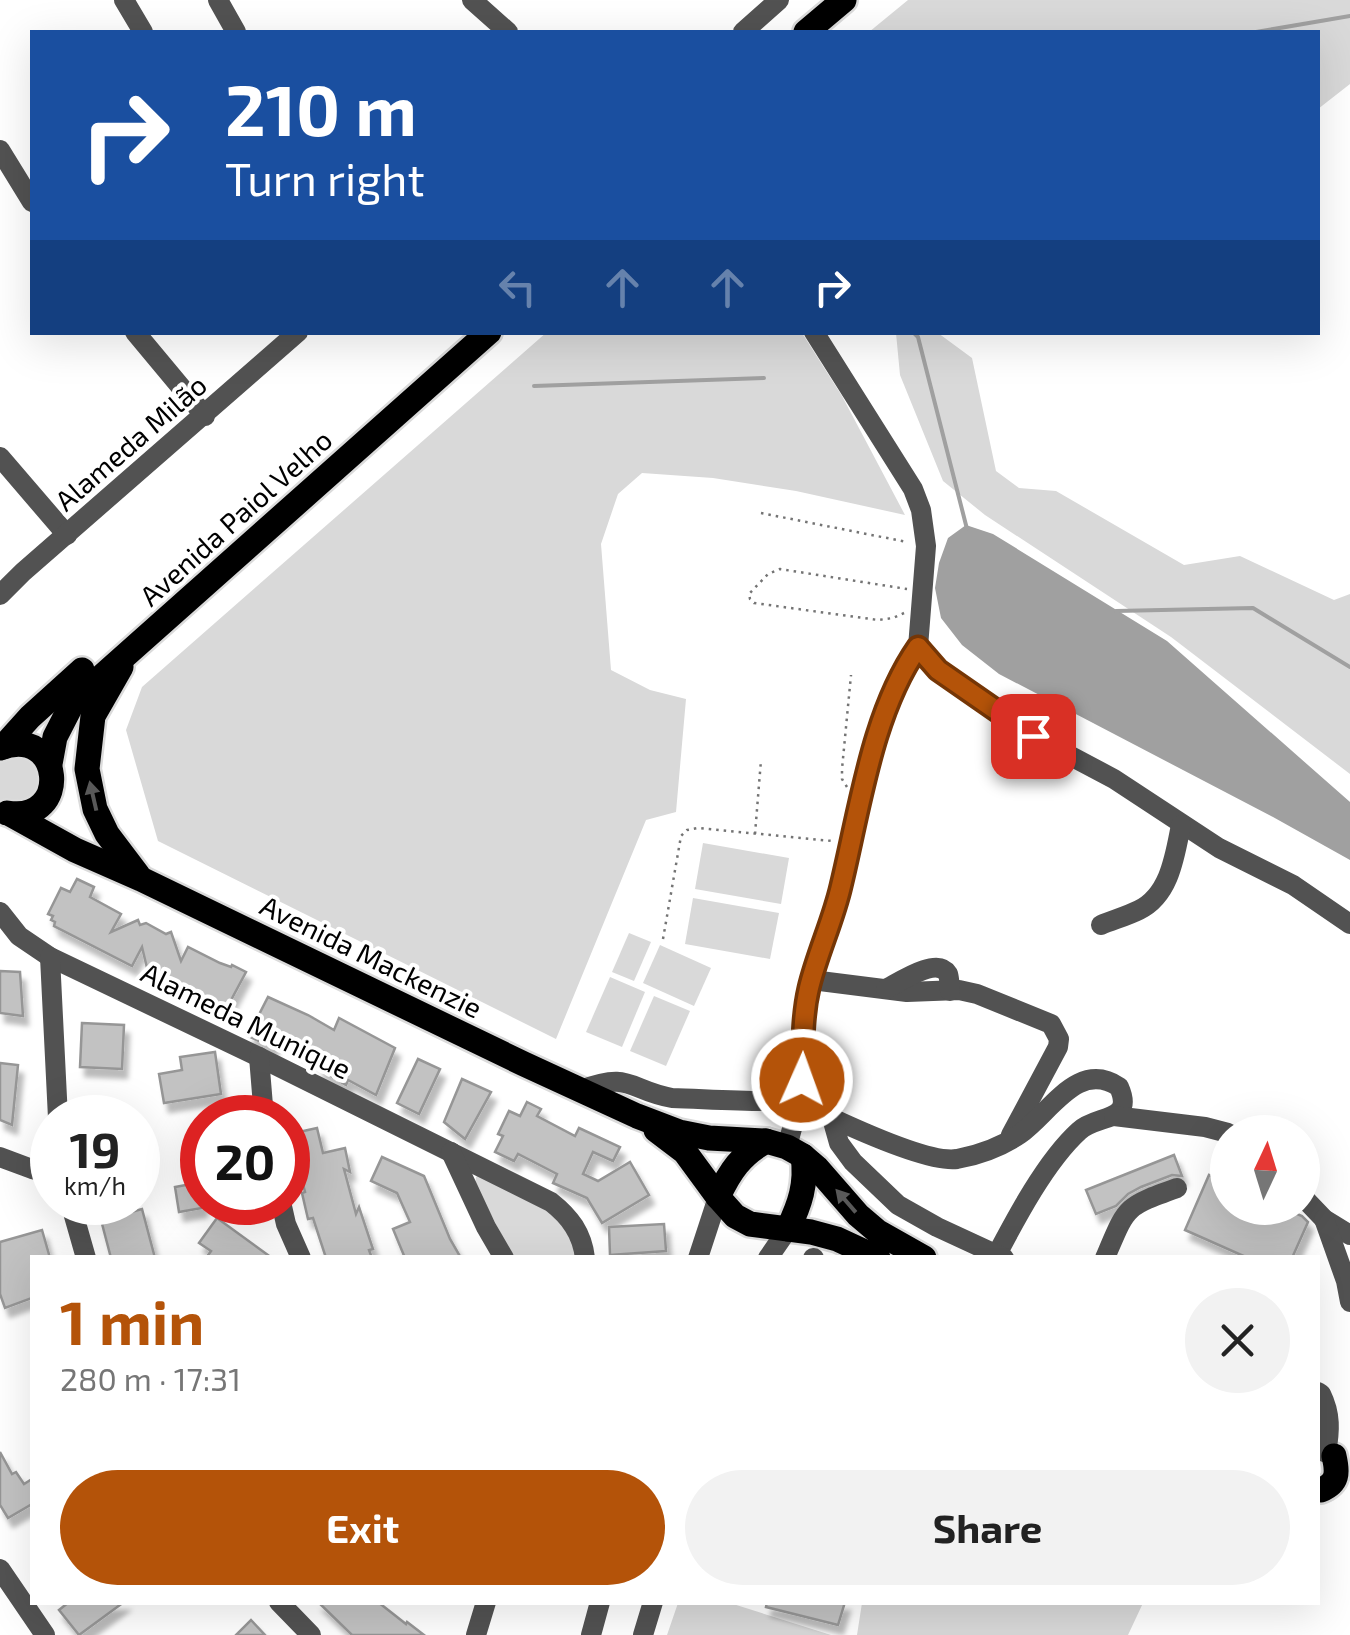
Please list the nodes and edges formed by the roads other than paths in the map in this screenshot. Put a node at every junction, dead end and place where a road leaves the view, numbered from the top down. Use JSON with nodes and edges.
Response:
{"nodes":[{"id":1,"x":124,"y":0,"type":"edge"},
{"id":2,"x":218,"y":0,"type":"edge"},
{"id":3,"x":472,"y":0,"type":"edge"},
{"id":4,"x":779,"y":0,"type":"edge"},
{"id":5,"x":844,"y":0,"type":"edge"},
{"id":6,"x":866,"y":0,"type":"edge"},
{"id":7,"x":142,"y":30,"type":"edge"},
{"id":8,"x":235,"y":30,"type":"edge"},
{"id":9,"x":506,"y":30,"type":"edge"},
{"id":10,"x":745,"y":30,"type":"edge"},
{"id":11,"x":808,"y":30,"type":"edge"},
{"id":12,"x":830,"y":30,"type":"edge"},
{"id":13,"x":0,"y":150,"type":"edge"},
{"id":14,"x":30,"y":199,"type":"edge"},
{"id":15,"x":138,"y":335,"type":"edge"},
{"id":16,"x":295,"y":335,"type":"edge"},
{"id":17,"x":462,"y":335,"type":"edge"},
{"id":18,"x":486,"y":335,"type":"edge"},
{"id":19,"x":816,"y":335,"type":"edge"},
{"id":20,"x":205,"y":416,"type":"junction"},
{"id":21,"x":0,"y":457,"type":"edge"},
{"id":22,"x":67,"y":535,"type":"junction"},
{"id":23,"x":0,"y":595,"type":"edge"},
{"id":24,"x":918,"y":647,"type":"junction"},
{"id":25,"x":129,"y":652,"type":"junction"},
{"id":26,"x":1,"y":747,"type":"edge"},
{"id":27,"x":50,"y":764,"type":"junction"},
{"id":28,"x":49,"y":796,"type":"junction"},
{"id":29,"x":6,"y":812,"type":"edge"},
{"id":30,"x":1181,"y":825,"type":"junction"},
{"id":31,"x":75,"y":850,"type":"junction"},
{"id":32,"x":141,"y":879,"type":"junction"},
{"id":33,"x":0,"y":912,"type":"edge"},
{"id":34,"x":1350,"y":924,"type":"edge"},
{"id":35,"x":1100,"y":925,"type":"dead end"},
{"id":36,"x":10,"y":933,"type":"edge"},
{"id":37,"x":50,"y":957,"type":"junction"},
{"id":38,"x":812,"y":980,"type":"junction"},
{"id":39,"x":259,"y":1056,"type":"junction"},
{"id":40,"x":581,"y":1090,"type":"junction"},
{"id":41,"x":57,"y":1095,"type":"edge"},
{"id":42,"x":262,"y":1095,"type":"edge"},
{"id":43,"x":800,"y":1099,"type":"junction"},
{"id":44,"x":1114,"y":1116,"type":"junction"},
{"id":45,"x":640,"y":1118,"type":"junction"},
{"id":46,"x":832,"y":1118,"type":"junction"},
{"id":47,"x":1210,"y":1128,"type":"edge"},
{"id":48,"x":1007,"y":1142,"type":"junction"},
{"id":49,"x":785,"y":1148,"type":"junction"},
{"id":50,"x":452,"y":1152,"type":"junction"},
{"id":51,"x":0,"y":1157,"type":"edge"},
{"id":52,"x":30,"y":1168,"type":"edge"},
{"id":53,"x":1178,"y":1188,"type":"dead end"},
{"id":54,"x":718,"y":1197,"type":"junction"},
{"id":55,"x":1320,"y":1216,"type":"edge"},
{"id":56,"x":1324,"y":1220,"type":"junction"},
{"id":57,"x":77,"y":1225,"type":"edge"},
{"id":58,"x":286,"y":1225,"type":"edge"},
{"id":59,"x":788,"y":1229,"type":"junction"},
{"id":60,"x":1350,"y":1235,"type":"edge"},
{"id":61,"x":85,"y":1255,"type":"edge"},
{"id":62,"x":299,"y":1255,"type":"edge"},
{"id":63,"x":502,"y":1255,"type":"edge"},
{"id":64,"x":584,"y":1255,"type":"edge"},
{"id":65,"x":699,"y":1255,"type":"edge"},
{"id":66,"x":770,"y":1255,"type":"edge"},
{"id":67,"x":866,"y":1255,"type":"edge"},
{"id":68,"x":919,"y":1255,"type":"edge"},
{"id":69,"x":996,"y":1255,"type":"edge"},
{"id":70,"x":999,"y":1255,"type":"edge"},
{"id":71,"x":1106,"y":1255,"type":"edge"},
{"id":72,"x":1350,"y":1302,"type":"edge"},
{"id":73,"x":1320,"y":1393,"type":"edge"},
{"id":74,"x":1332,"y":1455,"type":"edge"},
{"id":75,"x":1320,"y":1490,"type":"edge"},
{"id":76,"x":1320,"y":1490,"type":"edge"},
{"id":77,"x":1350,"y":1494,"type":"edge"},
{"id":78,"x":0,"y":1569,"type":"edge"},
{"id":79,"x":28,"y":1600,"type":"edge"},
{"id":80,"x":30,"y":1605,"type":"edge"},
{"id":81,"x":283,"y":1605,"type":"edge"},
{"id":82,"x":485,"y":1605,"type":"edge"},
{"id":83,"x":599,"y":1605,"type":"edge"},
{"id":84,"x":652,"y":1605,"type":"edge"},
{"id":85,"x":45,"y":1635,"type":"edge"},
{"id":86,"x":310,"y":1635,"type":"edge"},
{"id":87,"x":476,"y":1635,"type":"edge"},
{"id":88,"x":591,"y":1635,"type":"edge"},
{"id":89,"x":644,"y":1635,"type":"edge"}],
"edges":[{"from":1,"to":7,"type":"street"},
{"from":2,"to":8,"type":"street"},
{"from":3,"to":9,"type":"street"},
{"from":4,"to":10,"type":"street"},
{"from":5,"to":11,"type":"main road"},
{"from":6,"to":12,"type":"main road"},
{"from":13,"to":14,"type":"street"},
{"from":15,"to":20,"type":"street"},
{"from":16,"to":20,"type":"street","name":"Alameda Milão"},
{"from":17,"to":26,"type":"main road","name":"Avenida Paiol Velho"},
{"from":18,"to":25,"type":"main road","name":"Avenida Paiol Velho"},
{"from":19,"to":24,"type":"street"},
{"from":20,"to":22,"type":"street","name":"Alameda Milão"},
{"from":21,"to":22,"type":"street"},
{"from":22,"to":23,"type":"street","name":"Alameda Milão"},
{"from":24,"to":30,"type":"street"},
{"from":24,"to":38,"type":"street"},
{"from":25,"to":27,"type":"main road","name":"Avenida Paiol Velho"},
{"from":32,"to":25,"type":"main road","one_way":true},
{"from":26,"to":27,"type":"main road"},
{"from":27,"to":28,"type":"main road","name":"Avenida Paiol Velho"},
{"from":28,"to":29,"type":"main road"},
{"from":28,"to":31,"type":"main road"},
{"from":29,"to":31,"type":"main road","name":"Avenida Mackenzie"},
{"from":30,"to":34,"type":"street"},
{"from":30,"to":35,"type":"street"},
{"from":31,"to":32,"type":"main road","name":"Avenida Mackenzie"},
{"from":32,"to":40,"type":"main road","name":"Avenida Mackenzie"},
{"from":33,"to":36,"type":"street","name":"Alameda Munique"},
{"from":36,"to":37,"type":"street","name":"Alameda Munique"},
{"from":37,"to":39,"type":"street","name":"Alameda Munique"},
{"from":37,"to":41,"type":"street"},
{"from":38,"to":43,"type":"street"},
{"from":38,"to":48,"type":"street"},
{"from":39,"to":42,"type":"street"},
{"from":39,"to":50,"type":"street","name":"Alameda Munique"},
{"from":40,"to":43,"type":"street"},
{"from":40,"to":45,"type":"main road","name":"Avenida Mackenzie"},
{"from":43,"to":46,"type":"street"},
{"from":43,"to":49,"type":"street"},
{"from":44,"to":47,"type":"street"},
{"from":44,"to":48,"type":"street"},
{"from":44,"to":70,"type":"street"},
{"from":45,"to":49,"type":"main road","name":"Avenida Mackenzie"},
{"from":45,"to":54,"type":"main road","name":"Avenida Mackenzie"},
{"from":46,"to":48,"type":"street"},
{"from":46,"to":69,"type":"street"},
{"from":49,"to":54,"type":"main road"},
{"from":49,"to":59,"type":"main road"},
{"from":68,"to":49,"type":"main road","one_way":true},
{"from":50,"to":63,"type":"street"},
{"from":50,"to":64,"type":"street","name":"Alameda Munique"},
{"from":51,"to":52,"type":"street"},
{"from":53,"to":71,"type":"street"},
{"from":54,"to":59,"type":"main road","name":"Avenida Mackenzie"},
{"from":54,"to":65,"type":"street"},
{"from":55,"to":56,"type":"street"},
{"from":56,"to":60,"type":"street"},
{"from":56,"to":72,"type":"street"},
{"from":57,"to":61,"type":"street"},
{"from":58,"to":62,"type":"street"},
{"from":59,"to":66,"type":"street"},
{"from":59,"to":67,"type":"main road","name":"Avenida Mackenzie"},
{"from":73,"to":74,"type":"street"},
{"from":74,"to":75,"type":"main road"},
{"from":76,"to":77,"type":"main road"},
{"from":78,"to":79,"type":"street"},
{"from":80,"to":85,"type":"street"},
{"from":81,"to":86,"type":"street"},
{"from":82,"to":87,"type":"street"},
{"from":83,"to":88,"type":"street"},
{"from":84,"to":89,"type":"street"}]}
